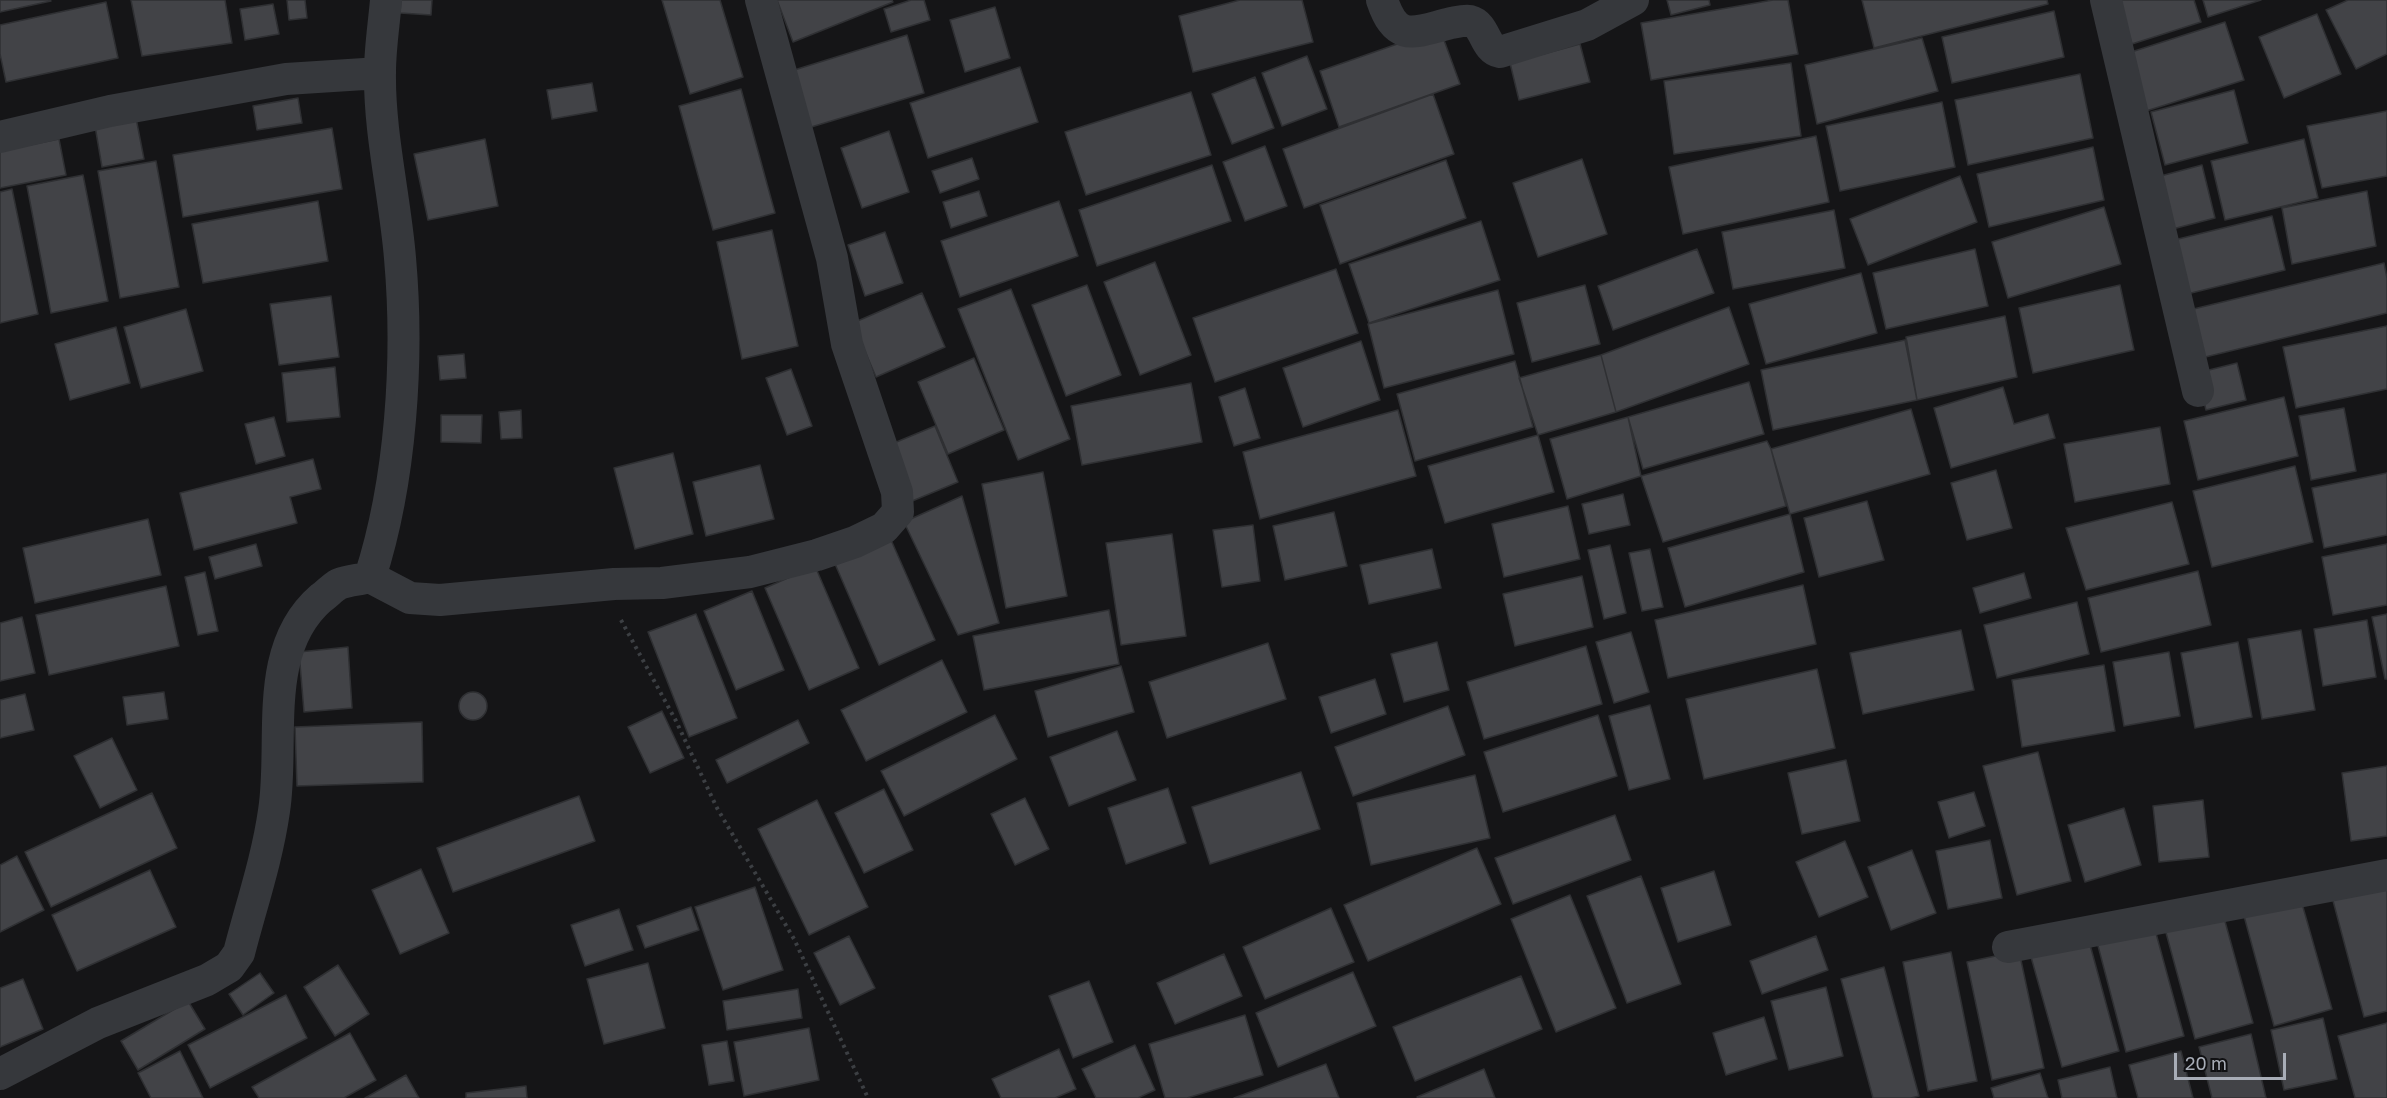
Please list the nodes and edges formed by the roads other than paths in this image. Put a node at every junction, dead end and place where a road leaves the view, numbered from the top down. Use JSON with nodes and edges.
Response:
{"nodes":[{"id":1,"x":386,"y":0,"type":"edge"},
{"id":2,"x":761,"y":0,"type":"edge"},
{"id":3,"x":1382,"y":0,"type":"edge"},
{"id":4,"x":1633,"y":0,"type":"edge"},
{"id":5,"x":2106,"y":0,"type":"edge"},
{"id":6,"x":380,"y":73,"type":"junction"},
{"id":7,"x":0,"y":137,"type":"edge"},
{"id":8,"x":2198,"y":391,"type":"dead end"},
{"id":9,"x":370,"y":577,"type":"junction"},
{"id":10,"x":2387,"y":875,"type":"edge"},
{"id":11,"x":2008,"y":947,"type":"dead end"},
{"id":12,"x":0,"y":1074,"type":"edge"}],
"edges":[{"from":1,"to":6,"type":"street"},
{"from":2,"to":9,"type":"street"},
{"from":3,"to":4,"type":"street"},
{"from":5,"to":8,"type":"street"},
{"from":6,"to":7,"type":"street"},
{"from":6,"to":9,"type":"street"},
{"from":9,"to":12,"type":"street"},
{"from":10,"to":11,"type":"street"}]}
